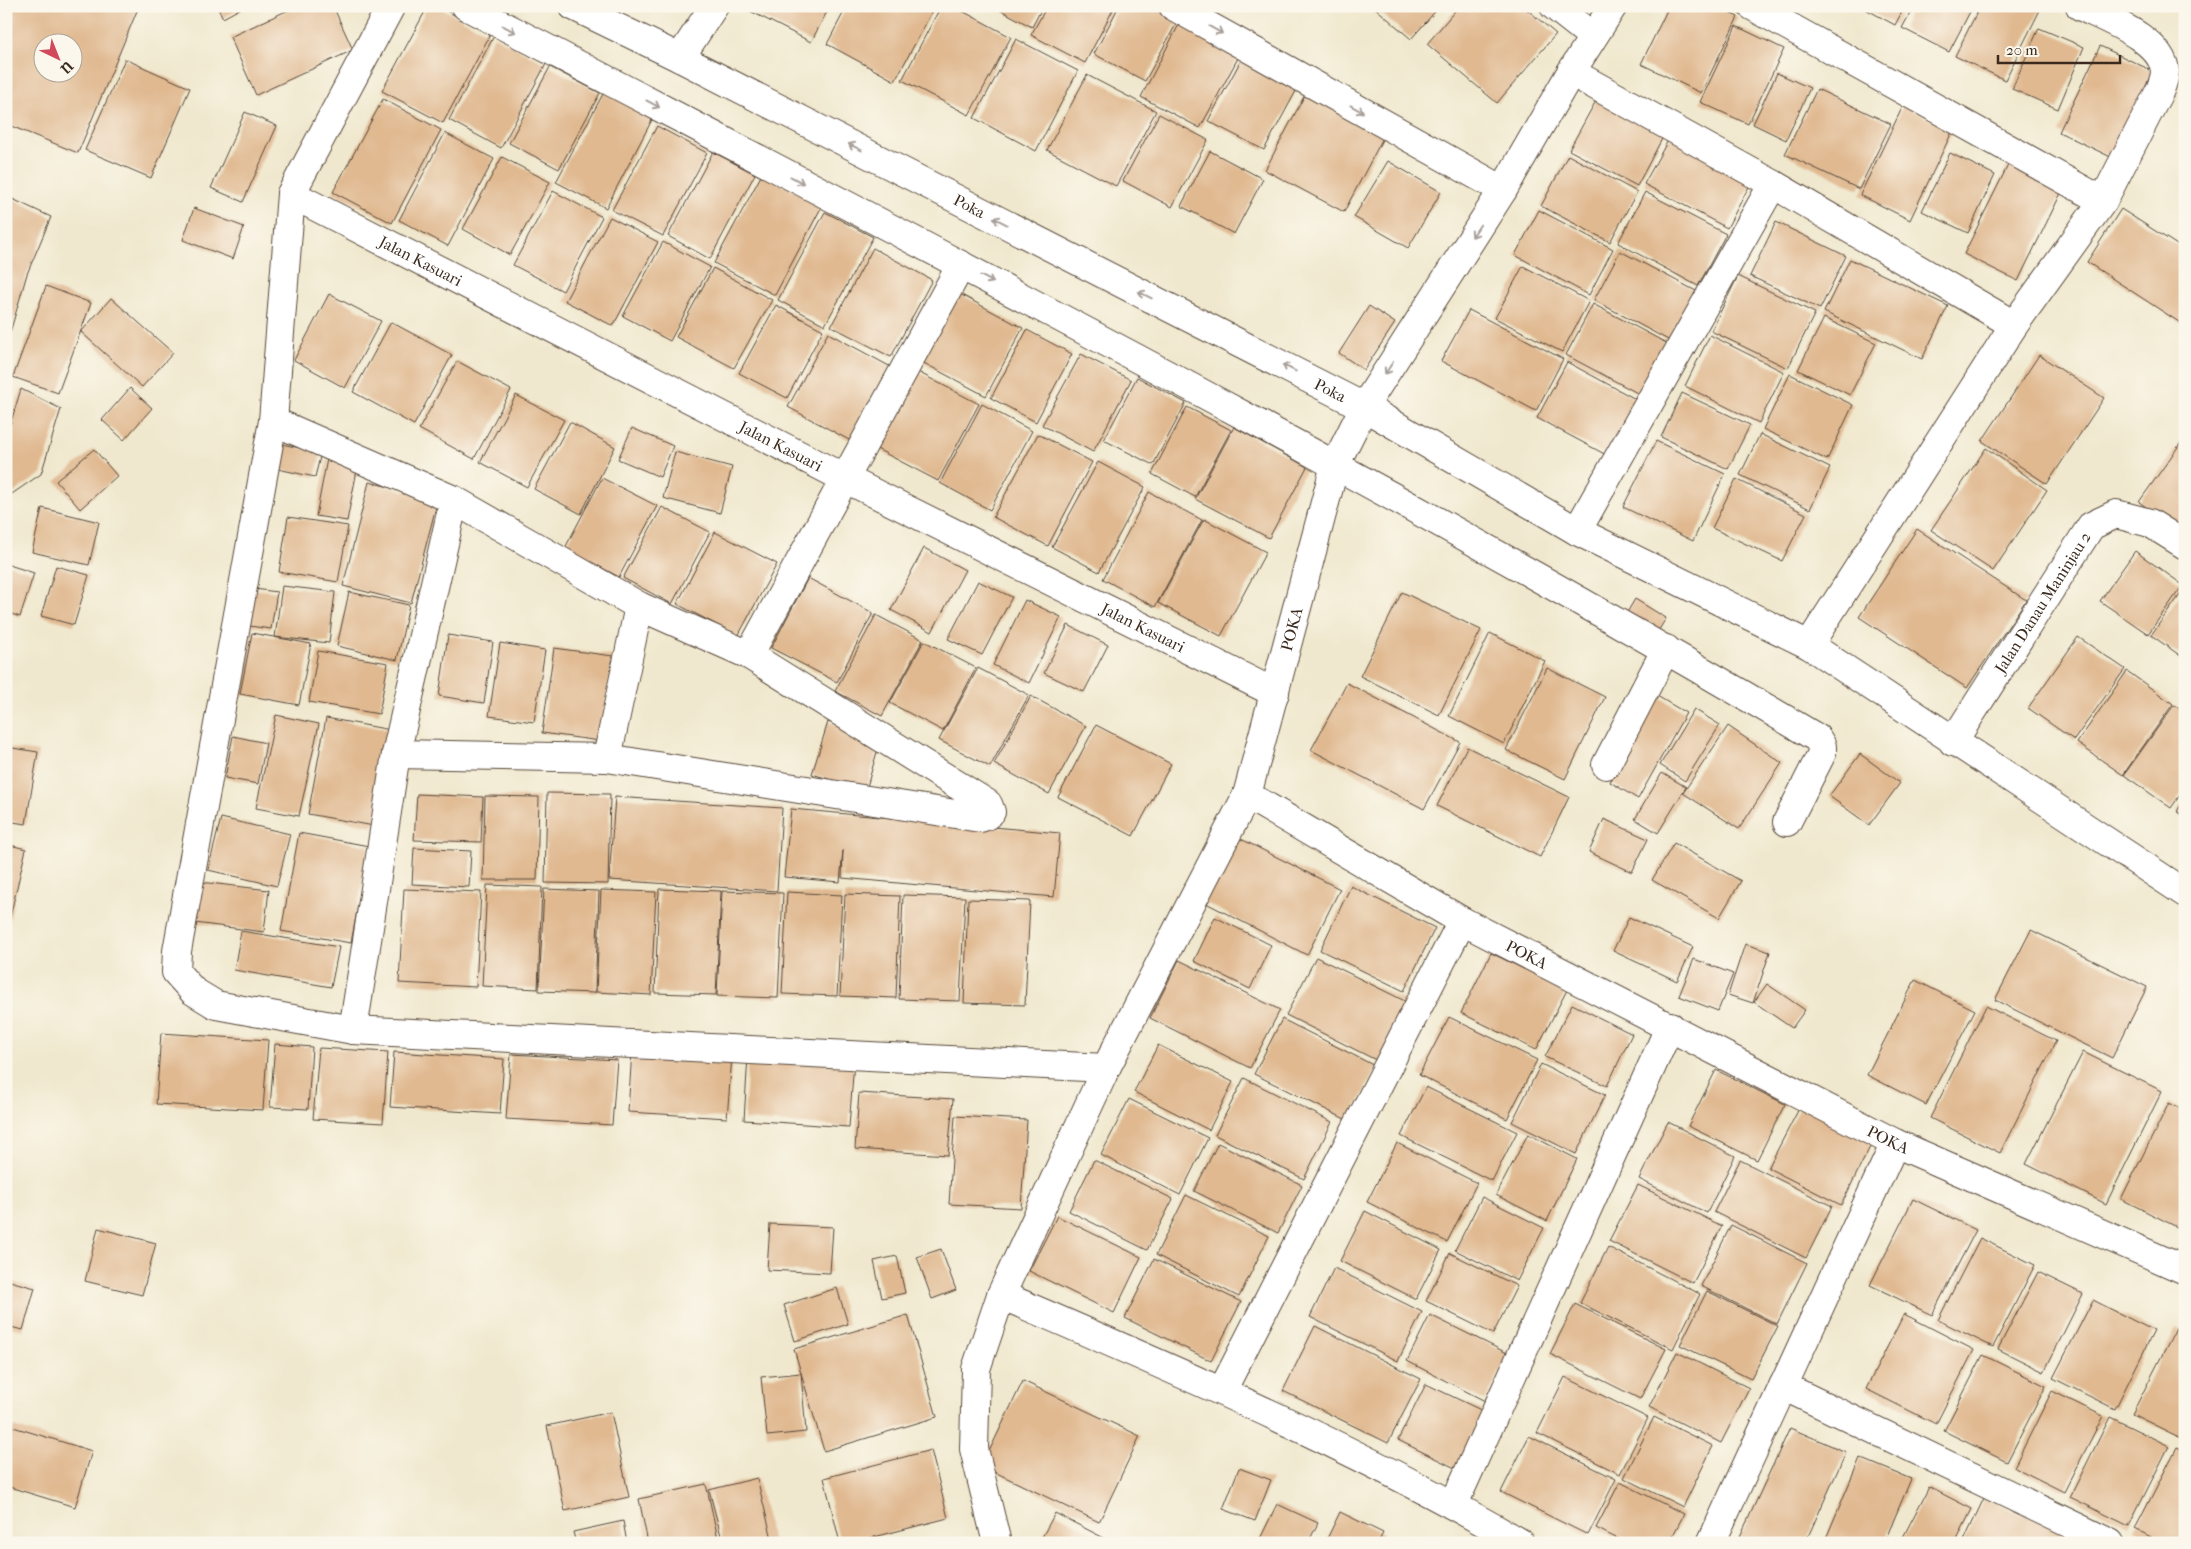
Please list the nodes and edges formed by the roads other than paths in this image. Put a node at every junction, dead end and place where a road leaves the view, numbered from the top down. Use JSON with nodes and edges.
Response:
{"nodes":[{"id":1,"x":391,"y":6,"type":"edge"},
{"id":2,"x":466,"y":6,"type":"edge"},
{"id":3,"x":573,"y":6,"type":"edge"},
{"id":4,"x":714,"y":6,"type":"edge"},
{"id":5,"x":1173,"y":6,"type":"edge"},
{"id":6,"x":1554,"y":6,"type":"edge"},
{"id":7,"x":1613,"y":6,"type":"edge"},
{"id":8,"x":1752,"y":6,"type":"edge"},
{"id":9,"x":2080,"y":6,"type":"edge"},
{"id":10,"x":1592,"y":36,"type":"junction"},
{"id":11,"x":680,"y":58,"type":"junction"},
{"id":12,"x":1571,"y":72,"type":"junction"},
{"id":13,"x":1773,"y":184,"type":"junction"},
{"id":14,"x":1503,"y":190,"type":"junction"},
{"id":15,"x":291,"y":194,"type":"junction"},
{"id":16,"x":2103,"y":201,"type":"junction"},
{"id":17,"x":961,"y":265,"type":"junction"},
{"id":18,"x":2014,"y":325,"type":"junction"},
{"id":19,"x":1364,"y":406,"type":"junction"},
{"id":20,"x":274,"y":421,"type":"junction"},
{"id":21,"x":1335,"y":465,"type":"junction"},
{"id":22,"x":844,"y":478,"type":"junction"},
{"id":23,"x":454,"y":500,"type":"junction"},
{"id":24,"x":1577,"y":531,"type":"junction"},
{"id":25,"x":2185,"y":545,"type":"edge"},
{"id":26,"x":638,"y":606,"type":"junction"},
{"id":27,"x":1809,"y":644,"type":"junction"},
{"id":28,"x":1666,"y":649,"type":"junction"},
{"id":29,"x":749,"y":654,"type":"junction"},
{"id":30,"x":1275,"y":693,"type":"junction"},
{"id":31,"x":1953,"y":742,"type":"junction"},
{"id":32,"x":396,"y":754,"type":"junction"},
{"id":33,"x":607,"y":758,"type":"junction"},
{"id":34,"x":1606,"y":765,"type":"dead end"},
{"id":35,"x":1246,"y":795,"type":"junction"},
{"id":36,"x":1787,"y":822,"type":"dead end"},
{"id":37,"x":2185,"y":893,"type":"edge"},
{"id":38,"x":1462,"y":921,"type":"junction"},
{"id":39,"x":1670,"y":1026,"type":"junction"},
{"id":40,"x":353,"y":1030,"type":"junction"},
{"id":41,"x":1106,"y":1068,"type":"junction"},
{"id":42,"x":1896,"y":1143,"type":"junction"},
{"id":43,"x":2185,"y":1270,"type":"edge"},
{"id":44,"x":1001,"y":1295,"type":"junction"},
{"id":45,"x":1783,"y":1386,"type":"junction"},
{"id":46,"x":1222,"y":1391,"type":"junction"},
{"id":47,"x":1454,"y":1504,"type":"junction"},
{"id":48,"x":997,"y":1543,"type":"edge"},
{"id":49,"x":1520,"y":1543,"type":"edge"},
{"id":50,"x":1711,"y":1543,"type":"edge"},
{"id":51,"x":2110,"y":1543,"type":"edge"}],
"edges":[{"from":1,"to":15,"type":"street"},
{"from":2,"to":17,"type":"street","one_way":true},
{"from":3,"to":11,"type":"street","name":"Poka"},
{"from":4,"to":11,"type":"street"},
{"from":5,"to":14,"type":"street","one_way":true},
{"from":6,"to":10,"type":"street"},
{"from":7,"to":10,"type":"street","name":"POKA"},
{"from":8,"to":16,"type":"street"},
{"from":9,"to":16,"type":"street"},
{"from":10,"to":12,"type":"street","name":"POKA"},
{"from":19,"to":11,"type":"street","name":"Poka","one_way":true},
{"from":12,"to":13,"type":"street"},
{"from":12,"to":14,"type":"street","name":"POKA"},
{"from":13,"to":18,"type":"street"},
{"from":13,"to":24,"type":"street"},
{"from":14,"to":19,"type":"street","name":"POKA","one_way":true},
{"from":15,"to":20,"type":"street"},
{"from":15,"to":22,"type":"street","name":"Jalan Kasuari"},
{"from":16,"to":18,"type":"street"},
{"from":17,"to":21,"type":"street","one_way":true},
{"from":17,"to":22,"type":"street"},
{"from":18,"to":27,"type":"street"},
{"from":19,"to":21,"type":"street","name":"POKA"},
{"from":19,"to":24,"type":"street","name":"Poka"},
{"from":20,"to":23,"type":"street"},
{"from":20,"to":40,"type":"street"},
{"from":21,"to":28,"type":"street"},
{"from":21,"to":30,"type":"street","name":"POKA"},
{"from":22,"to":29,"type":"street"},
{"from":22,"to":30,"type":"street","name":"Jalan Kasuari"},
{"from":23,"to":26,"type":"street"},
{"from":23,"to":32,"type":"street"},
{"from":24,"to":27,"type":"street","name":"Poka"},
{"from":25,"to":31,"type":"street","name":"Jalan Danau Maninjau 2"},
{"from":26,"to":29,"type":"street"},
{"from":26,"to":33,"type":"street"},
{"from":27,"to":31,"type":"street","name":"Poka"},
{"from":28,"to":34,"type":"street"},
{"from":28,"to":36,"type":"street"},
{"from":29,"to":33,"type":"street"},
{"from":30,"to":35,"type":"street","name":"POKA"},
{"from":31,"to":37,"type":"street","name":"Poka"},
{"from":32,"to":33,"type":"street"},
{"from":32,"to":40,"type":"street"},
{"from":35,"to":38,"type":"street","name":"POKA"},
{"from":35,"to":41,"type":"street"},
{"from":38,"to":39,"type":"street","name":"POKA"},
{"from":38,"to":46,"type":"street"},
{"from":39,"to":42,"type":"street","name":"POKA"},
{"from":39,"to":47,"type":"street"},
{"from":40,"to":41,"type":"street"},
{"from":41,"to":44,"type":"street"},
{"from":42,"to":43,"type":"street","name":"POKA"},
{"from":42,"to":45,"type":"street"},
{"from":44,"to":46,"type":"street"},
{"from":44,"to":48,"type":"street"},
{"from":45,"to":50,"type":"street"},
{"from":45,"to":51,"type":"street"},
{"from":46,"to":47,"type":"street"},
{"from":47,"to":49,"type":"street"}]}
